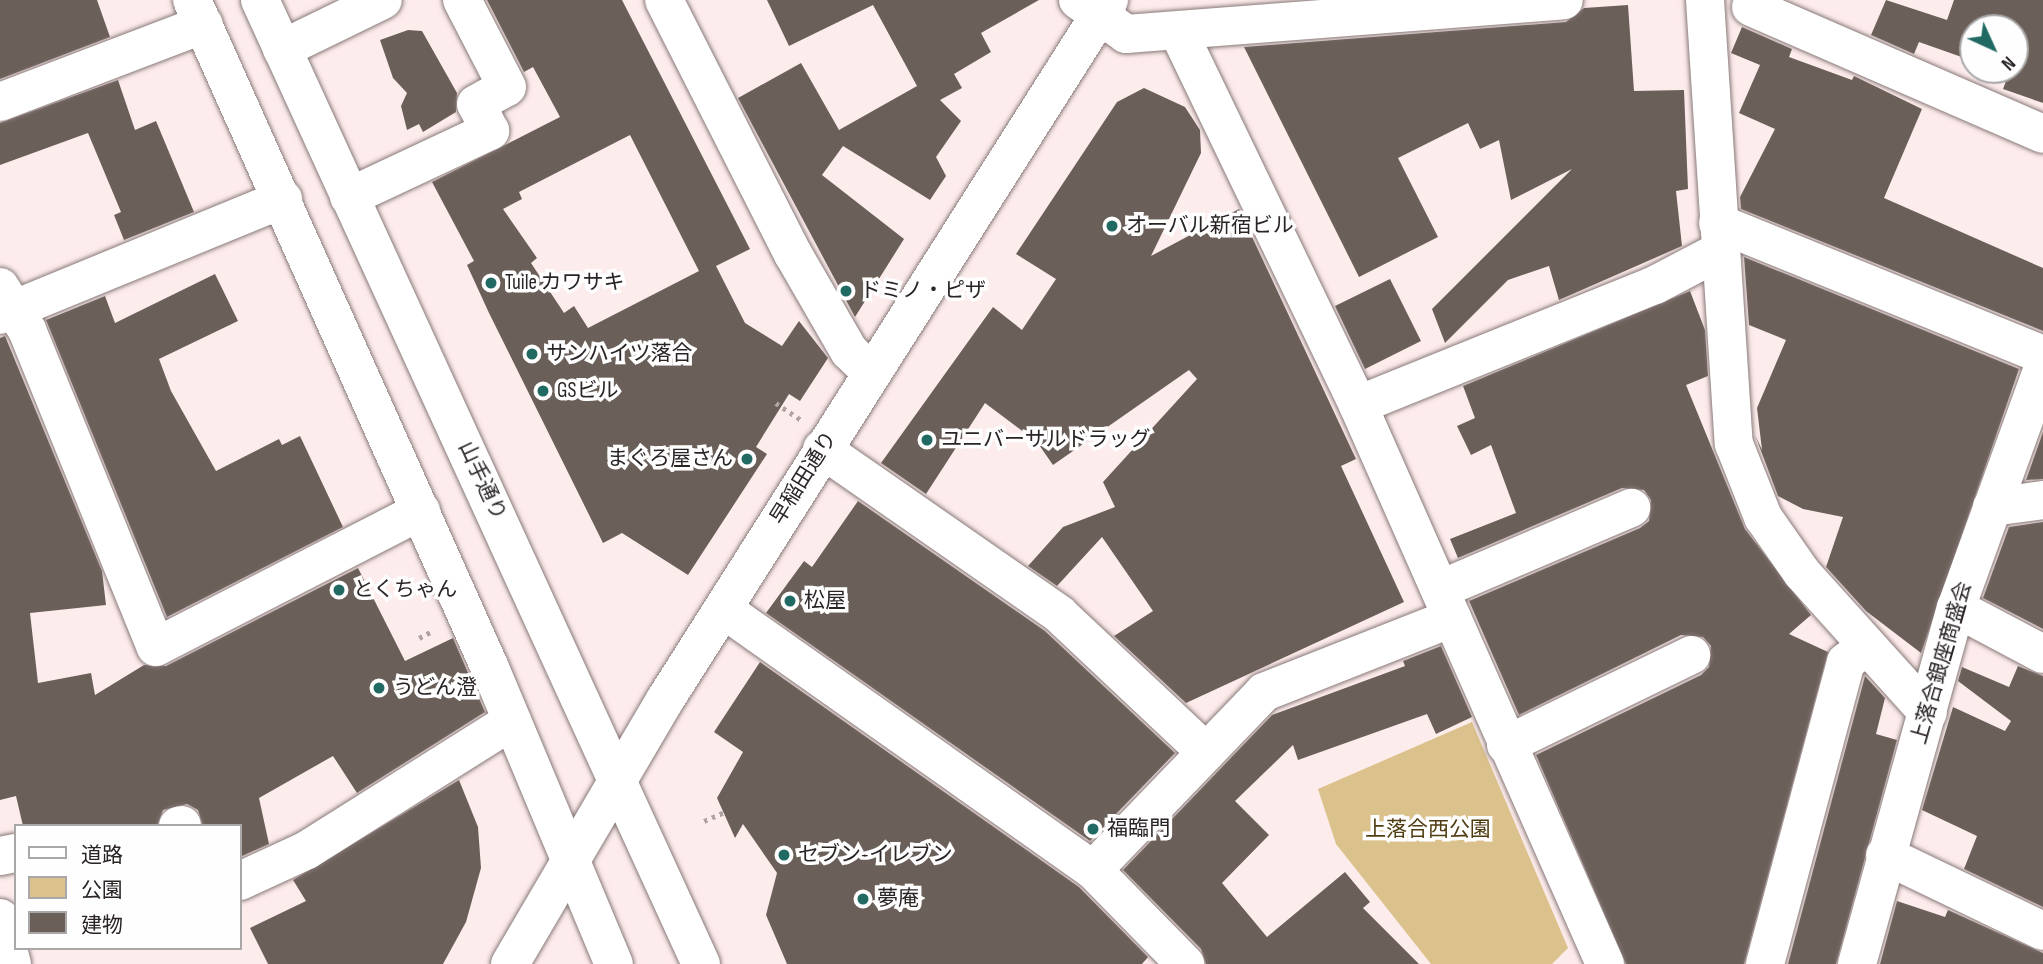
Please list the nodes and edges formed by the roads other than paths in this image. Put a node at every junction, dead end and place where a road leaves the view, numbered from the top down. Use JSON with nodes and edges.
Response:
{"nodes":[{"id":1,"x":260,"y":0,"type":"edge"},
{"id":2,"x":383,"y":0,"type":"edge"},
{"id":3,"x":463,"y":0,"type":"edge"},
{"id":4,"x":664,"y":0,"type":"edge"},
{"id":5,"x":1564,"y":0,"type":"edge"},
{"id":6,"x":1705,"y":0,"type":"edge"},
{"id":7,"x":1798,"y":0,"type":"edge"},
{"id":8,"x":1733,"y":4,"type":"edge"},
{"id":9,"x":1095,"y":6,"type":"edge"},
{"id":10,"x":198,"y":12,"type":"edge"},
{"id":11,"x":1178,"y":32,"type":"junction"},
{"id":12,"x":282,"y":49,"type":"junction"},
{"id":13,"x":0,"y":102,"type":"edge"},
{"id":14,"x":2043,"y":134,"type":"edge"},
{"id":15,"x":349,"y":197,"type":"junction"},
{"id":16,"x":283,"y":199,"type":"junction"},
{"id":17,"x":1719,"y":237,"type":"junction"},
{"id":18,"x":3,"y":304,"type":"edge"},
{"id":19,"x":2043,"y":355,"type":"edge"},
{"id":20,"x":2043,"y":368,"type":"edge"},
{"id":21,"x":871,"y":372,"type":"junction"},
{"id":22,"x":1358,"y":405,"type":"junction"},
{"id":23,"x":812,"y":435,"type":"junction"},
{"id":24,"x":2043,"y":500,"type":"edge"},
{"id":25,"x":1992,"y":507,"type":"junction"},
{"id":26,"x":1632,"y":508,"type":"dead end"},
{"id":27,"x":421,"y":511,"type":"junction"},
{"id":28,"x":1446,"y":603,"type":"junction"},
{"id":29,"x":1956,"y":608,"type":"junction"},
{"id":30,"x":723,"y":609,"type":"junction"},
{"id":31,"x":1864,"y":648,"type":"junction"},
{"id":32,"x":2043,"y":654,"type":"edge"},
{"id":33,"x":1691,"y":655,"type":"dead end"},
{"id":34,"x":1928,"y":713,"type":"junction"},
{"id":35,"x":512,"y":721,"type":"junction"},
{"id":36,"x":1506,"y":745,"type":"junction"},
{"id":37,"x":1206,"y":752,"type":"junction"},
{"id":38,"x":620,"y":778,"type":"junction"},
{"id":39,"x":1885,"y":855,"type":"junction"},
{"id":40,"x":569,"y":858,"type":"junction"},
{"id":41,"x":1093,"y":870,"type":"junction"},
{"id":42,"x":242,"y":880,"type":"edge"},
{"id":43,"x":2043,"y":931,"type":"edge"},
{"id":44,"x":1175,"y":960,"type":"edge"},
{"id":45,"x":510,"y":964,"type":"edge"},
{"id":46,"x":614,"y":964,"type":"edge"},
{"id":47,"x":701,"y":964,"type":"edge"},
{"id":48,"x":1605,"y":964,"type":"edge"},
{"id":49,"x":1765,"y":964,"type":"edge"},
{"id":50,"x":1857,"y":964,"type":"edge"}],
"edges":[{"from":1,"to":12,"type":"street","name":"山手通り"},
{"from":2,"to":12,"type":"street"},
{"from":3,"to":15,"type":"street"},
{"from":4,"to":21,"type":"street"},
{"from":5,"to":11,"type":"street"},
{"from":6,"to":17,"type":"street"},
{"from":7,"to":8,"type":"street"},
{"from":8,"to":14,"type":"street"},
{"from":9,"to":11,"type":"street"},
{"from":9,"to":21,"type":"street","name":"早稲田通り"},
{"from":10,"to":13,"type":"street"},
{"from":10,"to":16,"type":"street"},
{"from":11,"to":22,"type":"street"},
{"from":12,"to":15,"type":"street","name":"山手通り"},
{"from":15,"to":38,"type":"street","name":"山手通り"},
{"from":16,"to":18,"type":"street"},
{"from":16,"to":27,"type":"street"},
{"from":17,"to":19,"type":"street"},
{"from":17,"to":22,"type":"street"},
{"from":17,"to":31,"type":"street"},
{"from":18,"to":27,"type":"street"},
{"from":20,"to":25,"type":"street","name":"上落合銀座商盛会"},
{"from":21,"to":23,"type":"street","name":"早稲田通り"},
{"from":22,"to":28,"type":"street"},
{"from":23,"to":30,"type":"street","name":"早稲田通り"},
{"from":23,"to":37,"type":"street"},
{"from":24,"to":25,"type":"street"},
{"from":25,"to":29,"type":"street","name":"上落合銀座商盛会"},
{"from":26,"to":28,"type":"street"},
{"from":27,"to":35,"type":"street"},
{"from":28,"to":36,"type":"street"},
{"from":28,"to":37,"type":"street"},
{"from":29,"to":32,"type":"street"},
{"from":29,"to":34,"type":"street","name":"上落合銀座商盛会"},
{"from":30,"to":38,"type":"street","name":"早稲田通り"},
{"from":30,"to":41,"type":"street"},
{"from":31,"to":34,"type":"street"},
{"from":31,"to":49,"type":"street"},
{"from":33,"to":36,"type":"street"},
{"from":34,"to":39,"type":"street","name":"上落合銀座商盛会"},
{"from":35,"to":40,"type":"street"},
{"from":35,"to":42,"type":"street"},
{"from":36,"to":48,"type":"street"},
{"from":37,"to":41,"type":"street"},
{"from":38,"to":40,"type":"street","name":"早稲田通り"},
{"from":38,"to":47,"type":"street","name":"山手通り"},
{"from":39,"to":43,"type":"street"},
{"from":39,"to":50,"type":"street","name":"上落合銀座商盛会"},
{"from":40,"to":45,"type":"street","name":"早稲田通り"},
{"from":40,"to":46,"type":"street"},
{"from":41,"to":44,"type":"street"}]}
